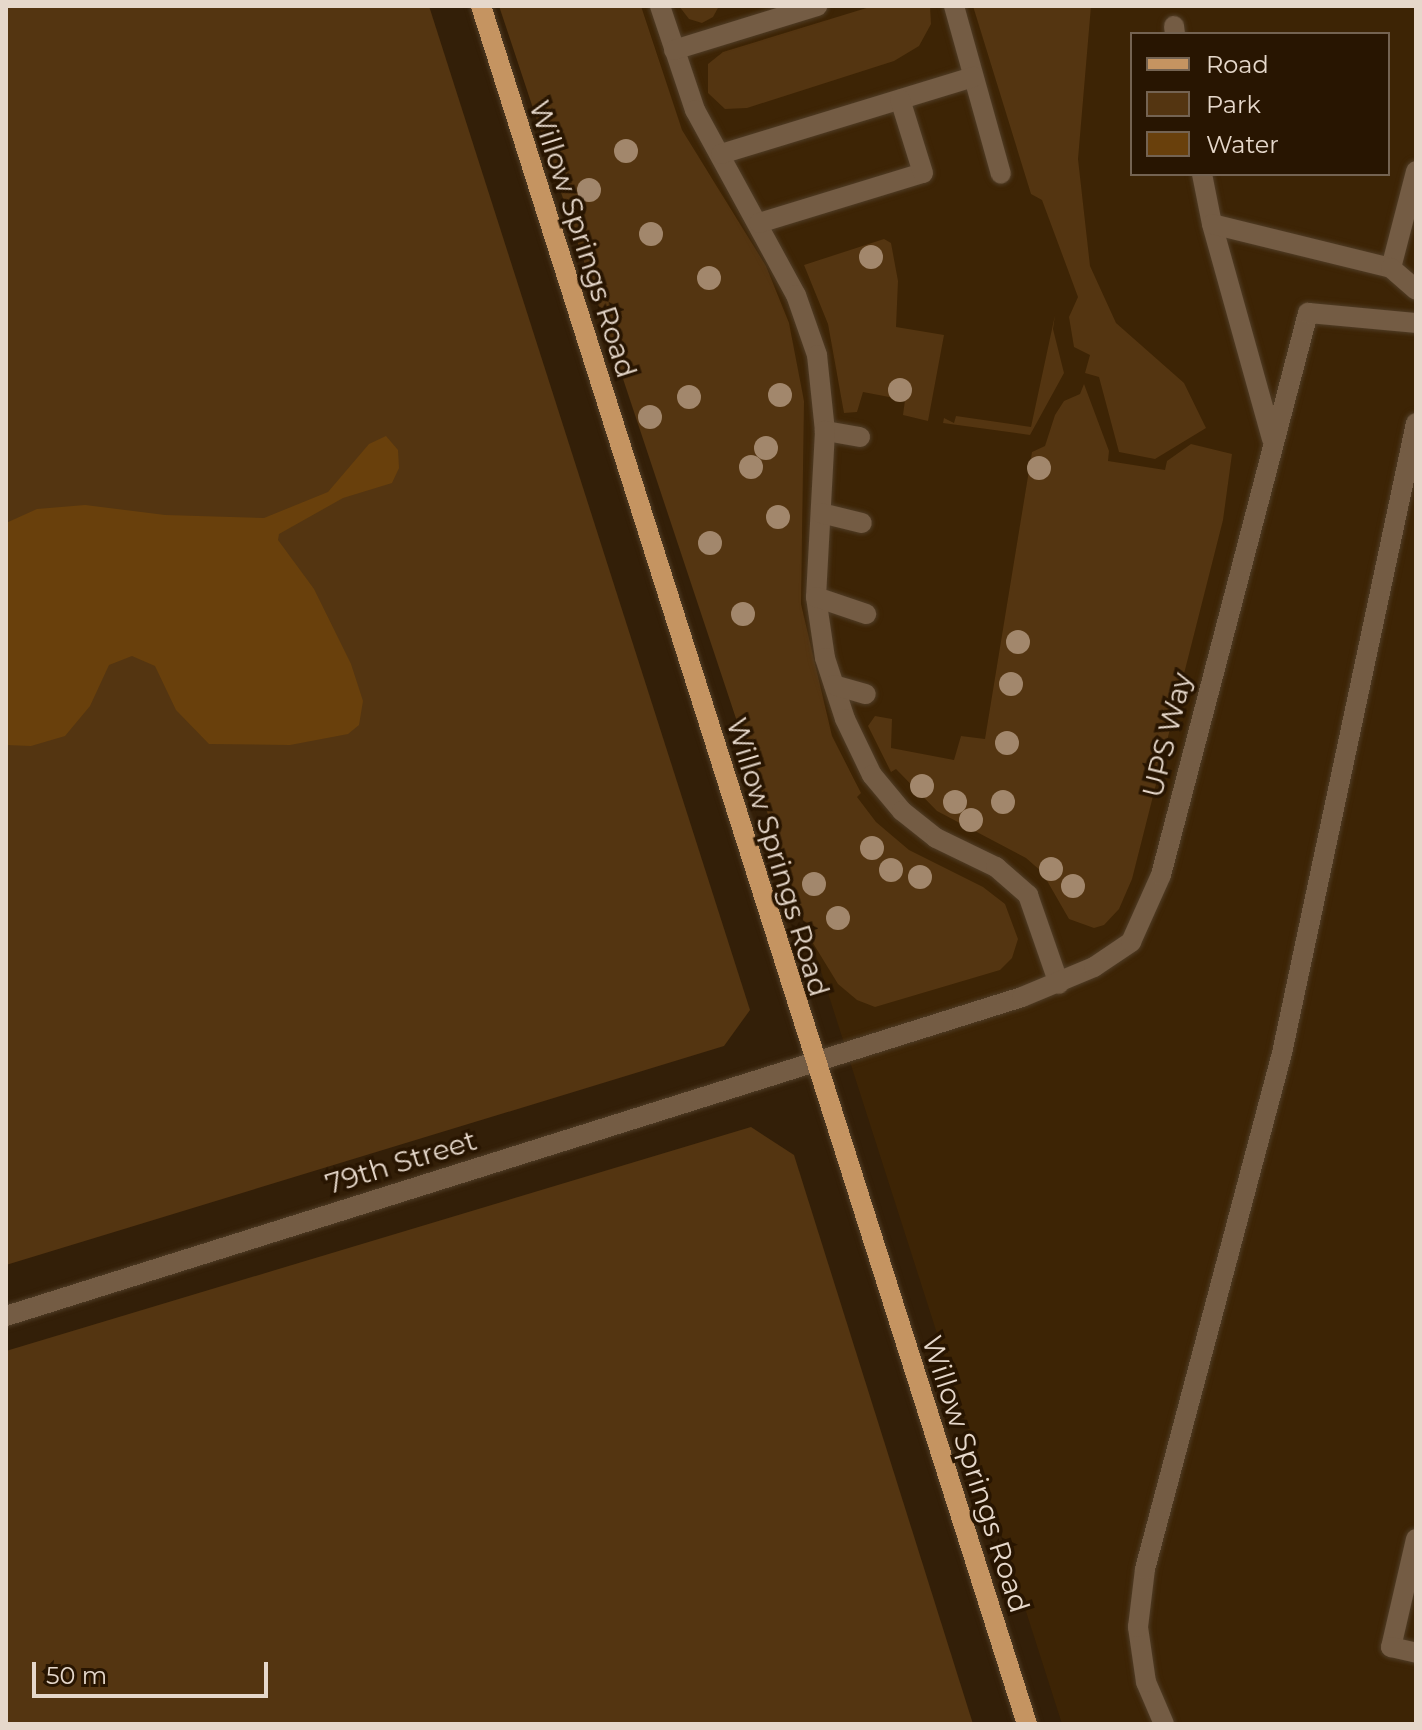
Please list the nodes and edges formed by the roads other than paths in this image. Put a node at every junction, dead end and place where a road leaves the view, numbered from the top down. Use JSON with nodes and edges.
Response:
{"nodes":[{"id":1,"x":481,"y":6,"type":"edge"},
{"id":2,"x":660,"y":6,"type":"edge"},
{"id":3,"x":817,"y":6,"type":"edge"},
{"id":4,"x":954,"y":6,"type":"edge"},
{"id":5,"x":674,"y":50,"type":"junction"},
{"id":6,"x":973,"y":77,"type":"junction"},
{"id":7,"x":900,"y":99,"type":"junction"},
{"id":8,"x":721,"y":154,"type":"junction"},
{"id":9,"x":1416,"y":171,"type":"edge"},
{"id":10,"x":1001,"y":174,"type":"dead end"},
{"id":11,"x":1202,"y":176,"type":"edge"},
{"id":12,"x":759,"y":223,"type":"junction"},
{"id":13,"x":1212,"y":224,"type":"junction"},
{"id":14,"x":1391,"y":268,"type":"junction"},
{"id":15,"x":1416,"y":290,"type":"edge"},
{"id":16,"x":1416,"y":323,"type":"edge"},
{"id":17,"x":1416,"y":423,"type":"edge"},
{"id":18,"x":825,"y":431,"type":"junction"},
{"id":19,"x":860,"y":437,"type":"dead end"},
{"id":20,"x":1272,"y":439,"type":"junction"},
{"id":21,"x":821,"y":513,"type":"junction"},
{"id":22,"x":862,"y":523,"type":"dead end"},
{"id":23,"x":816,"y":597,"type":"junction"},
{"id":24,"x":866,"y":614,"type":"dead end"},
{"id":25,"x":834,"y":685,"type":"junction"},
{"id":26,"x":866,"y":694,"type":"dead end"},
{"id":27,"x":1059,"y":984,"type":"junction"},
{"id":28,"x":813,"y":1062,"type":"junction"},
{"id":29,"x":6,"y":1316,"type":"edge"},
{"id":30,"x":1416,"y":1539,"type":"edge"},
{"id":31,"x":1416,"y":1653,"type":"edge"},
{"id":32,"x":1027,"y":1724,"type":"edge"},
{"id":33,"x":1164,"y":1724,"type":"edge"}],
"edges":[{"from":1,"to":28,"type":"main road","name":"Willow Springs Road"},
{"from":2,"to":5,"type":"street"},
{"from":3,"to":5,"type":"street"},
{"from":4,"to":6,"type":"street"},
{"from":5,"to":8,"type":"street"},
{"from":6,"to":7,"type":"street"},
{"from":6,"to":10,"type":"street"},
{"from":7,"to":8,"type":"street"},
{"from":7,"to":12,"type":"street"},
{"from":8,"to":12,"type":"street"},
{"from":9,"to":14,"type":"street"},
{"from":11,"to":13,"type":"street"},
{"from":12,"to":18,"type":"street"},
{"from":13,"to":14,"type":"street"},
{"from":13,"to":20,"type":"street"},
{"from":14,"to":15,"type":"street"},
{"from":16,"to":20,"type":"street","name":"UPS Way"},
{"from":17,"to":33,"type":"street"},
{"from":18,"to":19,"type":"street"},
{"from":18,"to":21,"type":"street"},
{"from":20,"to":27,"type":"street","name":"UPS Way"},
{"from":21,"to":22,"type":"street"},
{"from":21,"to":23,"type":"street"},
{"from":23,"to":24,"type":"street"},
{"from":23,"to":25,"type":"street"},
{"from":25,"to":26,"type":"street"},
{"from":25,"to":27,"type":"street"},
{"from":27,"to":28,"type":"street","name":"UPS Way"},
{"from":28,"to":29,"type":"street","name":"79th Street"},
{"from":28,"to":32,"type":"main road","name":"Willow Springs Road"},
{"from":30,"to":31,"type":"street"}]}
